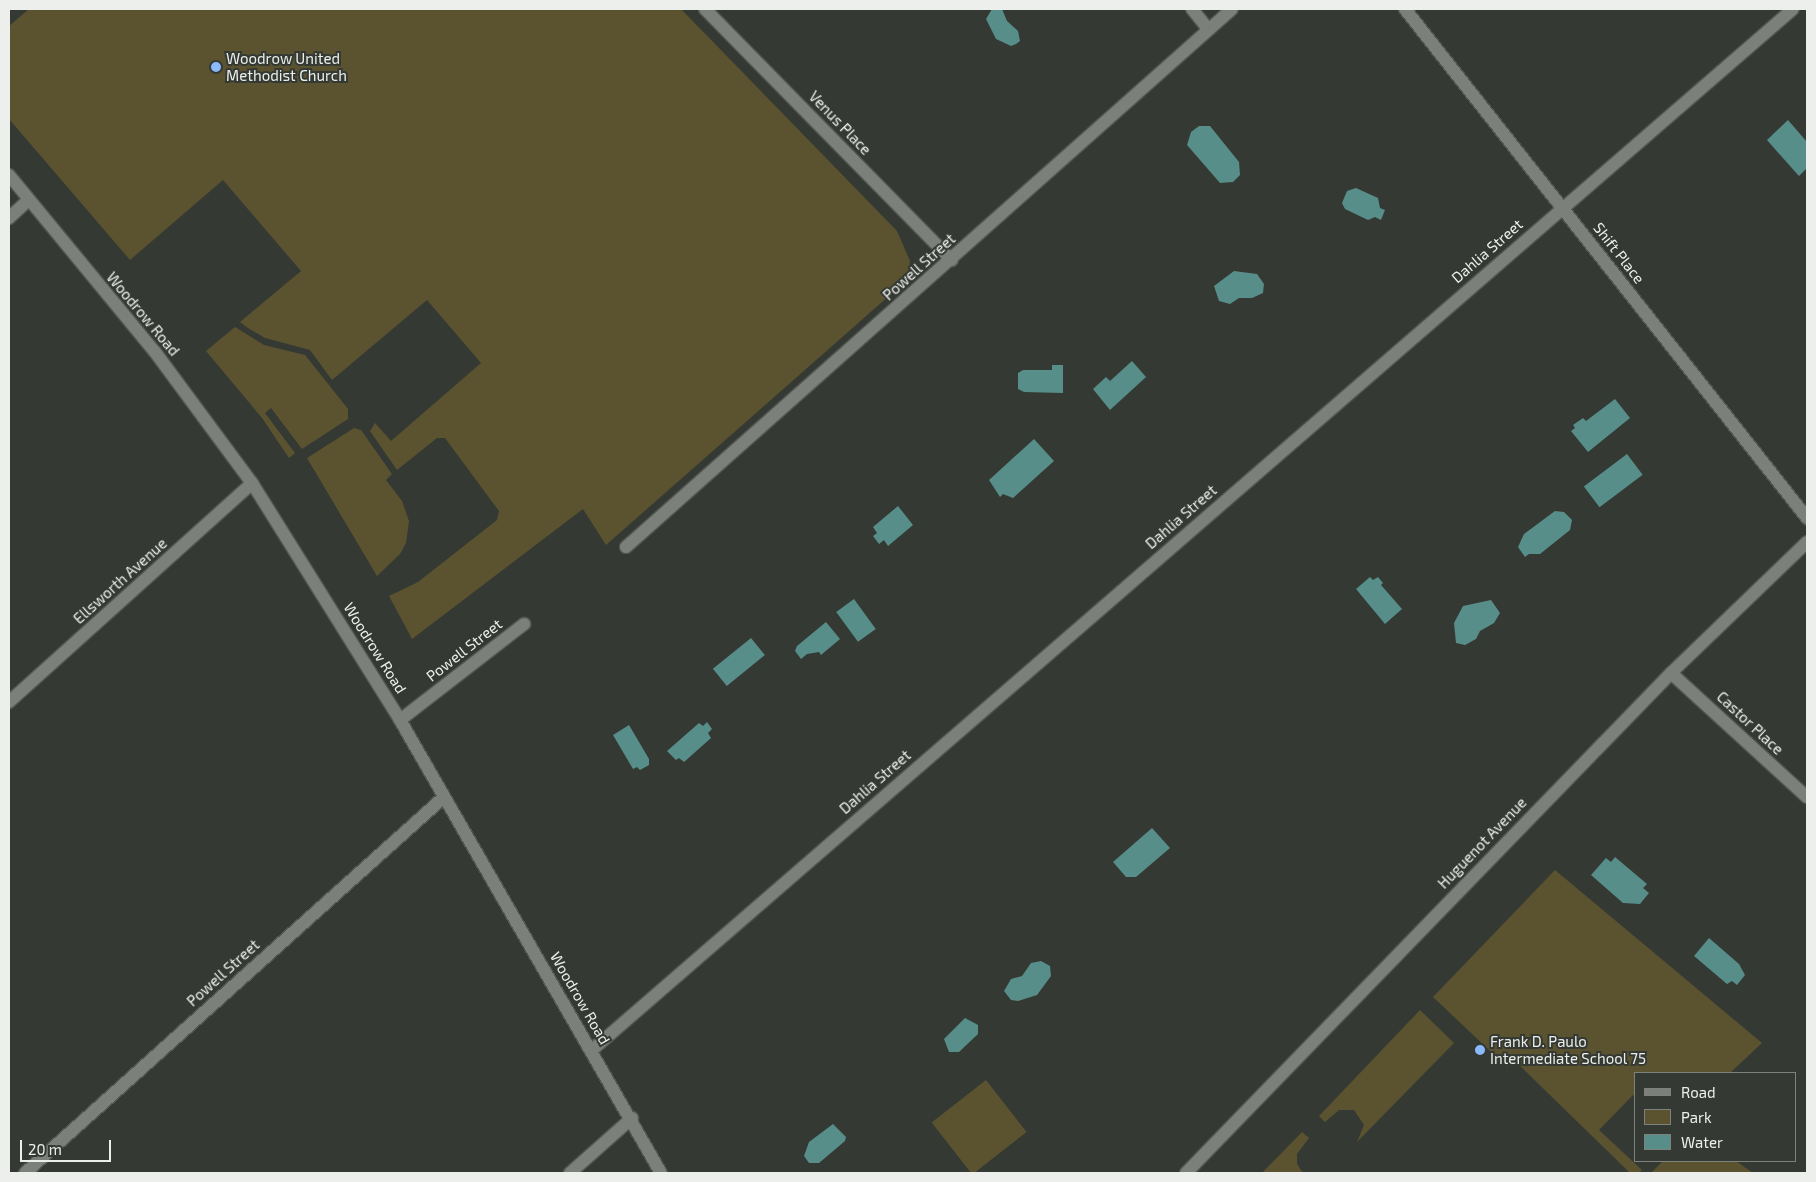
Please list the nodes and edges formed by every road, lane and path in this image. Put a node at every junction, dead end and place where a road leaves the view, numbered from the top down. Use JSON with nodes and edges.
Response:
{"nodes":[{"id":1,"x":705,"y":9,"type":"edge"},
{"id":2,"x":1192,"y":9,"type":"edge"},
{"id":3,"x":1232,"y":9,"type":"edge"},
{"id":4,"x":1405,"y":9,"type":"edge"},
{"id":5,"x":1793,"y":9,"type":"edge"},
{"id":6,"x":1208,"y":29,"type":"junction"},
{"id":7,"x":9,"y":176,"type":"edge"},
{"id":8,"x":28,"y":200,"type":"junction"},
{"id":9,"x":1563,"y":208,"type":"junction"},
{"id":10,"x":9,"y":218,"type":"edge"},
{"id":11,"x":952,"y":260,"type":"junction"},
{"id":12,"x":252,"y":484,"type":"junction"},
{"id":13,"x":1807,"y":518,"type":"edge"},
{"id":14,"x":1807,"y":542,"type":"edge"},
{"id":15,"x":626,"y":546,"type":"dead end"},
{"id":16,"x":524,"y":624,"type":"dead end"},
{"id":17,"x":1671,"y":672,"type":"junction"},
{"id":18,"x":9,"y":702,"type":"edge"},
{"id":19,"x":400,"y":720,"type":"junction"},
{"id":20,"x":444,"y":797,"type":"junction"},
{"id":21,"x":1807,"y":797,"type":"edge"},
{"id":22,"x":592,"y":1050,"type":"junction"},
{"id":23,"x":632,"y":1118,"type":"junction"},
{"id":24,"x":25,"y":1173,"type":"edge"},
{"id":25,"x":570,"y":1173,"type":"edge"},
{"id":26,"x":661,"y":1173,"type":"edge"},
{"id":27,"x":1186,"y":1173,"type":"edge"}],
"edges":[{"from":1,"to":11,"type":"street","name":"Venus Place"},
{"from":2,"to":6,"type":"street"},
{"from":3,"to":6,"type":"street","name":"Powell Street"},
{"from":4,"to":9,"type":"street","name":"Shift Place"},
{"from":5,"to":9,"type":"street","name":"Dahlia Street"},
{"from":6,"to":11,"type":"street","name":"Powell Street"},
{"from":7,"to":8,"type":"street","name":"Woodrow Road"},
{"from":8,"to":10,"type":"street"},
{"from":8,"to":12,"type":"street","name":"Woodrow Road"},
{"from":9,"to":13,"type":"street","name":"Shift Place"},
{"from":9,"to":22,"type":"street","name":"Dahlia Street"},
{"from":11,"to":15,"type":"street","name":"Powell Street"},
{"from":12,"to":18,"type":"street","name":"Ellsworth Avenue"},
{"from":12,"to":19,"type":"street","name":"Woodrow Road"},
{"from":14,"to":17,"type":"street","name":"Huguenot Avenue"},
{"from":16,"to":19,"type":"street","name":"Powell Street"},
{"from":17,"to":21,"type":"street","name":"Castor Place"},
{"from":17,"to":27,"type":"street","name":"Huguenot Avenue"},
{"from":19,"to":20,"type":"street","name":"Woodrow Road"},
{"from":20,"to":22,"type":"street","name":"Woodrow Road"},
{"from":20,"to":24,"type":"street","name":"Powell Street"},
{"from":22,"to":23,"type":"street","name":"Woodrow Road"},
{"from":23,"to":25,"type":"street"},
{"from":23,"to":26,"type":"street","name":"Woodrow Road"}]}
